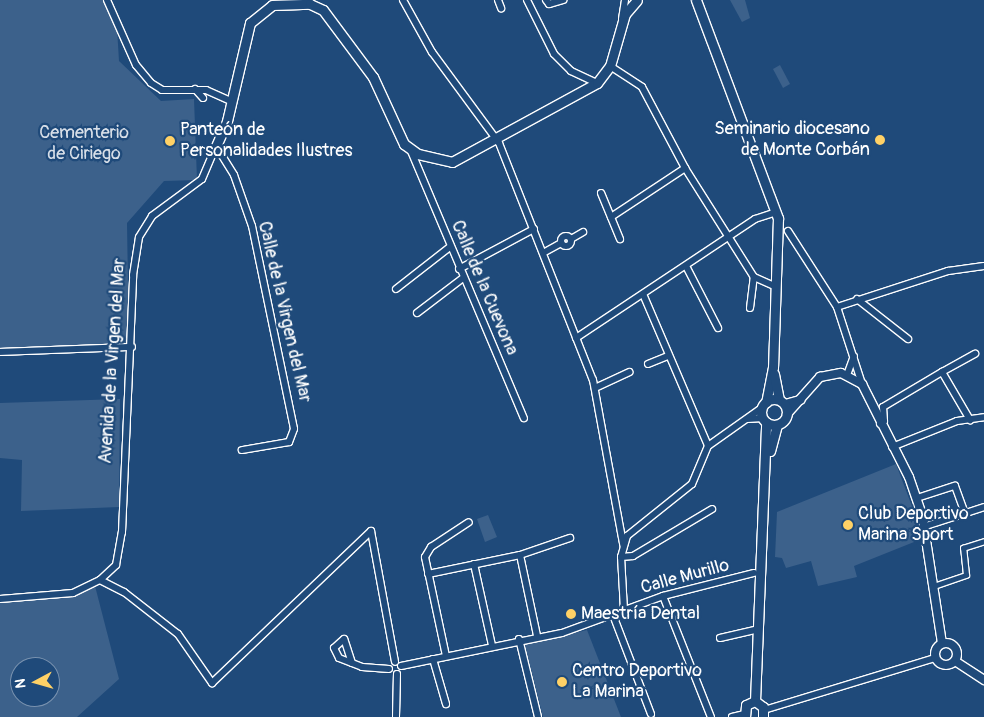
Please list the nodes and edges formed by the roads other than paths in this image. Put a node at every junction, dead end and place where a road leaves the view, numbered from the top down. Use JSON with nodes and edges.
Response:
{"nodes":[{"id":1,"x":106,"y":0,"type":"edge"},
{"id":2,"x":403,"y":0,"type":"edge"},
{"id":3,"x":498,"y":0,"type":"edge"},
{"id":4,"x":527,"y":0,"type":"edge"},
{"id":5,"x":546,"y":0,"type":"edge"},
{"id":6,"x":563,"y":0,"type":"edge"},
{"id":7,"x":632,"y":1,"type":"edge"},
{"id":8,"x":697,"y":1,"type":"edge"},
{"id":9,"x":501,"y":8,"type":"dead end"},
{"id":10,"x":610,"y":66,"type":"junction"},
{"id":11,"x":597,"y":82,"type":"junction"},
{"id":12,"x":195,"y":89,"type":"junction"},
{"id":13,"x":204,"y":98,"type":"dead end"},
{"id":14,"x":231,"y":100,"type":"junction"},
{"id":15,"x":498,"y":140,"type":"junction"},
{"id":16,"x":216,"y":146,"type":"junction"},
{"id":17,"x":411,"y":151,"type":"junction"},
{"id":18,"x":423,"y":156,"type":"junction"},
{"id":19,"x":685,"y":168,"type":"junction"},
{"id":20,"x":416,"y":169,"type":"junction"},
{"id":21,"x":601,"y":193,"type":"dead end"},
{"id":22,"x":776,"y":210,"type":"junction"},
{"id":23,"x":611,"y":217,"type":"junction"},
{"id":24,"x":534,"y":229,"type":"junction"},
{"id":25,"x":788,"y":231,"type":"dead end"},
{"id":26,"x":583,"y":232,"type":"dead end"},
{"id":27,"x":728,"y":237,"type":"junction"},
{"id":28,"x":620,"y":239,"type":"dead end"},
{"id":29,"x":450,"y":247,"type":"junction"},
{"id":30,"x":543,"y":252,"type":"junction"},
{"id":31,"x":686,"y":266,"type":"junction"},
{"id":32,"x":984,"y":266,"type":"edge"},
{"id":33,"x":459,"y":269,"type":"junction"},
{"id":34,"x":754,"y":277,"type":"junction"},
{"id":35,"x":463,"y":278,"type":"junction"},
{"id":36,"x":776,"y":287,"type":"junction"},
{"id":37,"x":396,"y":290,"type":"dead end"},
{"id":38,"x":643,"y":294,"type":"junction"},
{"id":39,"x":857,"y":299,"type":"junction"},
{"id":40,"x":837,"y":307,"type":"junction"},
{"id":41,"x":750,"y":308,"type":"dead end"},
{"id":42,"x":417,"y":314,"type":"dead end"},
{"id":43,"x":718,"y":328,"type":"dead end"},
{"id":44,"x":576,"y":338,"type":"junction"},
{"id":45,"x":908,"y":339,"type":"dead end"},
{"id":46,"x":132,"y":347,"type":"junction"},
{"id":47,"x":0,"y":352,"type":"edge"},
{"id":48,"x":854,"y":352,"type":"junction"},
{"id":49,"x":974,"y":354,"type":"dead end"},
{"id":50,"x":668,"y":356,"type":"junction"},
{"id":51,"x":648,"y":364,"type":"dead end"},
{"id":52,"x":773,"y":367,"type":"junction"},
{"id":53,"x":630,"y":372,"type":"dead end"},
{"id":54,"x":942,"y":372,"type":"junction"},
{"id":55,"x":846,"y":375,"type":"junction"},
{"id":56,"x":858,"y":376,"type":"junction"},
{"id":57,"x":595,"y":388,"type":"junction"},
{"id":58,"x":800,"y":400,"type":"junction"},
{"id":59,"x":782,"y":402,"type":"junction"},
{"id":60,"x":764,"y":404,"type":"junction"},
{"id":61,"x":787,"y":414,"type":"junction"},
{"id":62,"x":524,"y":418,"type":"dead end"},
{"id":63,"x":984,"y":418,"type":"edge"},
{"id":64,"x":746,"y":419,"type":"junction"},
{"id":65,"x":765,"y":420,"type":"junction"},
{"id":66,"x":970,"y":420,"type":"junction"},
{"id":67,"x":778,"y":424,"type":"junction"},
{"id":68,"x":880,"y":424,"type":"junction"},
{"id":69,"x":708,"y":446,"type":"junction"},
{"id":70,"x":892,"y":447,"type":"junction"},
{"id":71,"x":242,"y":450,"type":"dead end"},
{"id":72,"x":768,"y":460,"type":"junction"},
{"id":73,"x":917,"y":498,"type":"junction"},
{"id":74,"x":984,"y":507,"type":"edge"},
{"id":75,"x":712,"y":508,"type":"dead end"},
{"id":76,"x":965,"y":513,"type":"junction"},
{"id":77,"x":469,"y":522,"type":"dead end"},
{"id":78,"x":620,"y":523,"type":"junction"},
{"id":79,"x":926,"y":526,"type":"junction"},
{"id":80,"x":632,"y":529,"type":"junction"},
{"id":81,"x":570,"y":538,"type":"dead end"},
{"id":82,"x":984,"y":541,"type":"edge"},
{"id":83,"x":623,"y":544,"type":"junction"},
{"id":84,"x":520,"y":555,"type":"junction"},
{"id":85,"x":621,"y":557,"type":"junction"},
{"id":86,"x":474,"y":564,"type":"junction"},
{"id":87,"x":428,"y":574,"type":"junction"},
{"id":88,"x":754,"y":574,"type":"dead end"},
{"id":89,"x":100,"y":580,"type":"junction"},
{"id":90,"x":934,"y":586,"type":"junction"},
{"id":91,"x":664,"y":596,"type":"junction"},
{"id":92,"x":0,"y":599,"type":"edge"},
{"id":93,"x":624,"y":610,"type":"junction"},
{"id":94,"x":613,"y":615,"type":"junction"},
{"id":95,"x":759,"y":629,"type":"junction"},
{"id":96,"x":537,"y":636,"type":"junction"},
{"id":97,"x":720,"y":638,"type":"dead end"},
{"id":98,"x":519,"y":639,"type":"junction"},
{"id":99,"x":942,"y":643,"type":"junction"},
{"id":100,"x":492,"y":645,"type":"junction"},
{"id":101,"x":446,"y":656,"type":"junction"},
{"id":102,"x":935,"y":658,"type":"junction"},
{"id":103,"x":433,"y":659,"type":"junction"},
{"id":104,"x":954,"y":662,"type":"junction"},
{"id":105,"x":352,"y":663,"type":"dead end"},
{"id":106,"x":398,"y":664,"type":"junction"},
{"id":107,"x":389,"y":668,"type":"junction"},
{"id":108,"x":397,"y":674,"type":"junction"},
{"id":109,"x":984,"y":680,"type":"edge"},
{"id":110,"x":755,"y":701,"type":"junction"},
{"id":111,"x":446,"y":704,"type":"dead end"},
{"id":112,"x":651,"y":714,"type":"dead end"},
{"id":113,"x":763,"y":714,"type":"edge"},
{"id":114,"x":744,"y":716,"type":"edge"},
{"id":115,"x":396,"y":717,"type":"edge"},
{"id":116,"x":538,"y":717,"type":"edge"},
{"id":117,"x":711,"y":717,"type":"edge"},
{"id":118,"x":732,"y":717,"type":"edge"}],
"edges":[{"from":1,"to":12,"type":"street"},
{"from":2,"to":15,"type":"street"},
{"from":3,"to":9,"type":"street"},
{"from":4,"to":11,"type":"street"},
{"from":5,"to":6,"type":"street"},
{"from":7,"to":10,"type":"main road"},
{"from":8,"to":22,"type":"main road"},
{"from":10,"to":11,"type":"main road"},
{"from":10,"to":19,"type":"street"},
{"from":11,"to":15,"type":"main road"},
{"from":12,"to":13,"type":"street"},
{"from":12,"to":14,"type":"street"},
{"from":14,"to":16,"type":"main road","name":"Avenida de la Virgen del Mar"},
{"from":14,"to":17,"type":"main road","name":"Avenida de la Virgen del Mar"},
{"from":15,"to":18,"type":"main road"},
{"from":15,"to":24,"type":"street","name":"Calle Murillo"},
{"from":16,"to":46,"type":"street","name":"Avenida de la Virgen del Mar"},
{"from":16,"to":71,"type":"street","name":"Calle de la Virgen del Mar"},
{"from":17,"to":18,"type":"main road"},
{"from":17,"to":20,"type":"street","name":"Calle de la Cuevona"},
{"from":18,"to":20,"type":"street"},
{"from":19,"to":23,"type":"street"},
{"from":19,"to":27,"type":"street"},
{"from":20,"to":29,"type":"street","name":"Calle de la Cuevona"},
{"from":21,"to":23,"type":"street"},
{"from":22,"to":27,"type":"street"},
{"from":22,"to":36,"type":"main road"},
{"from":23,"to":28,"type":"street"},
{"from":24,"to":30,"type":"street","name":"Calle Murillo"},
{"from":24,"to":33,"type":"street"},
{"from":25,"to":40,"type":"street"},
{"from":26,"to":30,"type":"street"},
{"from":27,"to":31,"type":"street"},
{"from":27,"to":34,"type":"street"},
{"from":29,"to":33,"type":"street","name":"Calle de la Cuevona"},
{"from":29,"to":37,"type":"street"},
{"from":30,"to":44,"type":"street","name":"Calle Murillo"},
{"from":31,"to":38,"type":"street"},
{"from":31,"to":43,"type":"street"},
{"from":32,"to":39,"type":"street"},
{"from":33,"to":35,"type":"street","name":"Calle de la Cuevona"},
{"from":34,"to":36,"type":"street"},
{"from":34,"to":41,"type":"street"},
{"from":35,"to":42,"type":"street"},
{"from":35,"to":62,"type":"street","name":"Calle de la Cuevona"},
{"from":36,"to":52,"type":"main road"},
{"from":38,"to":44,"type":"street"},
{"from":38,"to":50,"type":"street"},
{"from":39,"to":40,"type":"street"},
{"from":39,"to":45,"type":"street"},
{"from":40,"to":48,"type":"street"},
{"from":44,"to":57,"type":"street","name":"Calle Murillo"},
{"from":46,"to":47,"type":"street"},
{"from":46,"to":89,"type":"street","name":"Avenida de la Virgen del Mar"},
{"from":48,"to":55,"type":"street"},
{"from":48,"to":56,"type":"street"},
{"from":49,"to":54,"type":"street"},
{"from":50,"to":51,"type":"street"},
{"from":50,"to":69,"type":"street"},
{"from":52,"to":59,"type":"main road"},
{"from":52,"to":60,"type":"main road"},
{"from":53,"to":57,"type":"street"},
{"from":54,"to":66,"type":"street"},
{"from":54,"to":68,"type":"street"},
{"from":55,"to":56,"type":"street"},
{"from":55,"to":58,"type":"street"},
{"from":56,"to":68,"type":"street"},
{"from":57,"to":78,"type":"street","name":"Calle Murillo"},
{"from":58,"to":59,"type":"street"},
{"from":58,"to":61,"type":"street"},
{"from":59,"to":60,"type":"main road"},
{"from":59,"to":61,"type":"main road"},
{"from":60,"to":64,"type":"street"},
{"from":60,"to":65,"type":"main road"},
{"from":61,"to":67,"type":"main road"},
{"from":63,"to":66,"type":"street"},
{"from":64,"to":65,"type":"street"},
{"from":64,"to":69,"type":"street"},
{"from":65,"to":67,"type":"main road"},
{"from":65,"to":72,"type":"main road"},
{"from":66,"to":70,"type":"street"},
{"from":67,"to":72,"type":"main road"},
{"from":68,"to":70,"type":"street"},
{"from":69,"to":80,"type":"street","name":"Calle Murillo"},
{"from":70,"to":73,"type":"street"},
{"from":72,"to":95,"type":"main road"},
{"from":73,"to":76,"type":"street"},
{"from":73,"to":79,"type":"street"},
{"from":74,"to":76,"type":"street"},
{"from":75,"to":85,"type":"street"},
{"from":76,"to":79,"type":"street"},
{"from":77,"to":87,"type":"street"},
{"from":78,"to":80,"type":"street"},
{"from":78,"to":83,"type":"street","name":"Calle Murillo"},
{"from":79,"to":90,"type":"street"},
{"from":80,"to":83,"type":"street","name":"Calle Murillo"},
{"from":81,"to":84,"type":"street"},
{"from":82,"to":90,"type":"street"},
{"from":83,"to":85,"type":"street","name":"Calle Murillo"},
{"from":84,"to":86,"type":"street"},
{"from":84,"to":96,"type":"street"},
{"from":85,"to":93,"type":"street","name":"Calle Murillo"},
{"from":86,"to":87,"type":"street"},
{"from":86,"to":100,"type":"street"},
{"from":87,"to":101,"type":"street"},
{"from":88,"to":91,"type":"street","name":"Calle Murillo"},
{"from":89,"to":92,"type":"street","name":"Avenida de la Virgen del Mar"},
{"from":89,"to":106,"type":"street"},
{"from":90,"to":99,"type":"street"},
{"from":91,"to":93,"type":"street","name":"Calle Murillo"},
{"from":91,"to":117,"type":"street"},
{"from":93,"to":94,"type":"street","name":"Calle Murillo"},
{"from":94,"to":96,"type":"street","name":"Calle Murillo"},
{"from":94,"to":112,"type":"street"},
{"from":95,"to":97,"type":"street"},
{"from":95,"to":110,"type":"main road"},
{"from":96,"to":98,"type":"street","name":"Calle Murillo"},
{"from":98,"to":100,"type":"street","name":"Calle Murillo"},
{"from":98,"to":116,"type":"street"},
{"from":99,"to":102,"type":"street"},
{"from":99,"to":104,"type":"street"},
{"from":100,"to":101,"type":"street","name":"Calle Murillo"},
{"from":101,"to":103,"type":"street","name":"Calle Murillo"},
{"from":102,"to":104,"type":"street"},
{"from":102,"to":113,"type":"street"},
{"from":103,"to":106,"type":"street","name":"Calle Murillo"},
{"from":103,"to":111,"type":"street"},
{"from":104,"to":109,"type":"street"},
{"from":105,"to":107,"type":"street"},
{"from":106,"to":107,"type":"street"},
{"from":106,"to":108,"type":"street"},
{"from":107,"to":108,"type":"street"},
{"from":108,"to":115,"type":"street"},
{"from":110,"to":113,"type":"main road"},
{"from":110,"to":114,"type":"main road"},
{"from":114,"to":118,"type":"street"}]}
